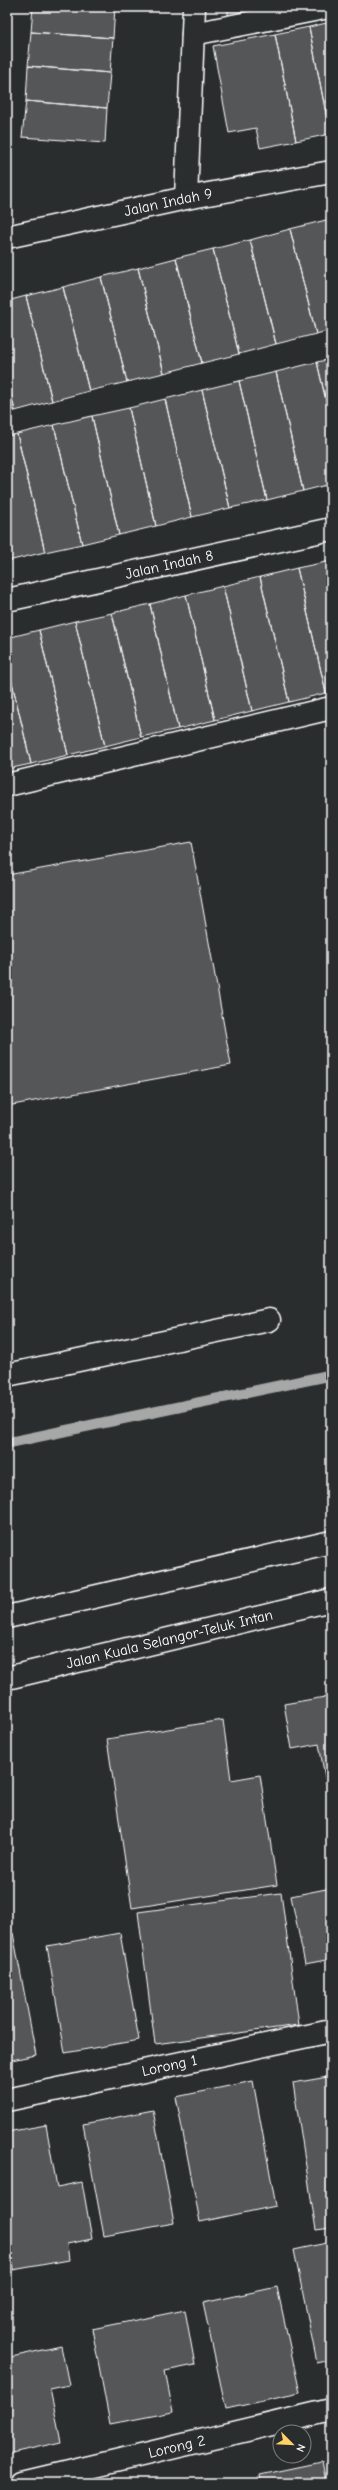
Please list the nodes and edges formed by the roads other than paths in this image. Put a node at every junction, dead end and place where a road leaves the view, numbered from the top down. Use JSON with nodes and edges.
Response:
{"nodes":[{"id":1,"x":194,"y":7,"type":"edge"},
{"id":2,"x":329,"y":7,"type":"edge"},
{"id":3,"x":193,"y":34,"type":"junction"},
{"id":4,"x":331,"y":172,"type":"edge"},
{"id":5,"x":186,"y":198,"type":"junction"},
{"id":6,"x":7,"y":237,"type":"edge"},
{"id":7,"x":331,"y":529,"type":"edge"},
{"id":8,"x":7,"y":600,"type":"edge"},
{"id":9,"x":331,"y":708,"type":"edge"},
{"id":10,"x":7,"y":785,"type":"edge"},
{"id":11,"x":270,"y":1320,"type":"dead end"},
{"id":12,"x":7,"y":1375,"type":"edge"},
{"id":13,"x":331,"y":1542,"type":"edge"},
{"id":14,"x":331,"y":1600,"type":"edge"},
{"id":15,"x":7,"y":1618,"type":"edge"},
{"id":16,"x":7,"y":1678,"type":"edge"},
{"id":17,"x":331,"y":2031,"type":"edge"},
{"id":18,"x":7,"y":2100,"type":"edge"},
{"id":19,"x":331,"y":2410,"type":"edge"},
{"id":20,"x":23,"y":2483,"type":"edge"}],
"edges":[{"from":1,"to":3,"type":"main road"},
{"from":2,"to":3,"type":"main road"},
{"from":3,"to":5,"type":"main road"},
{"from":4,"to":5,"type":"main road","name":"Jalan Indah 9"},
{"from":5,"to":6,"type":"main road","name":"Jalan Indah 9"},
{"from":7,"to":8,"type":"main road","name":"Jalan Indah 8"},
{"from":9,"to":10,"type":"main road"},
{"from":11,"to":12,"type":"main road"},
{"from":13,"to":15,"type":"main road"},
{"from":14,"to":16,"type":"main road","name":"Jalan Kuala Selangor-Teluk Intan"},
{"from":17,"to":18,"type":"main road","name":"Lorong 1"},
{"from":19,"to":20,"type":"main road","name":"Lorong 2"}]}
